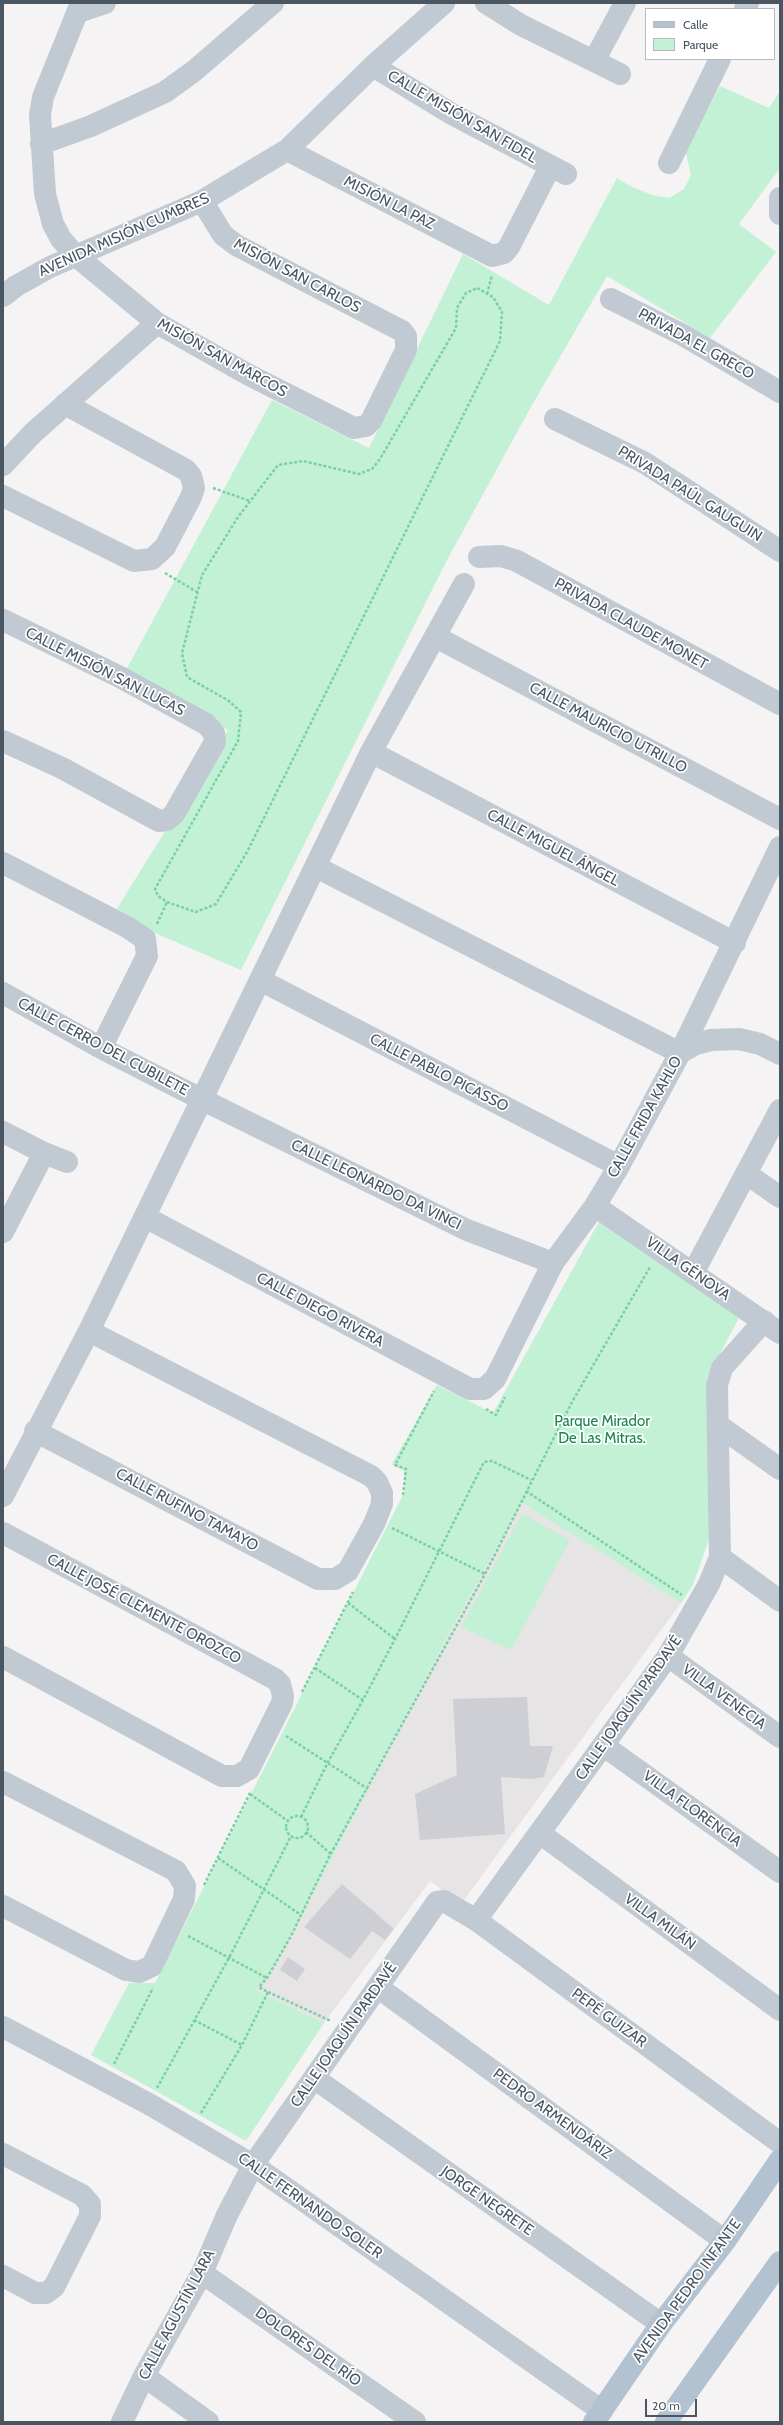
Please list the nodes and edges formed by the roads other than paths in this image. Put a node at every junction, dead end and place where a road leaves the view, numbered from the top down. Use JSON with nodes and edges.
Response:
{"nodes":[{"id":1,"x":105,"y":3,"type":"edge"},
{"id":2,"x":273,"y":3,"type":"edge"},
{"id":3,"x":444,"y":3,"type":"edge"},
{"id":4,"x":486,"y":3,"type":"edge"},
{"id":5,"x":625,"y":3,"type":"edge"},
{"id":6,"x":79,"y":8,"type":"edge"},
{"id":7,"x":720,"y":60,"type":"edge"},
{"id":8,"x":594,"y":61,"type":"junction"},
{"id":9,"x":373,"y":66,"type":"junction"},
{"id":10,"x":620,"y":74,"type":"dead end"},
{"id":11,"x":41,"y":144,"type":"junction"},
{"id":12,"x":287,"y":150,"type":"junction"},
{"id":13,"x":668,"y":163,"type":"dead end"},
{"id":14,"x":202,"y":202,"type":"junction"},
{"id":15,"x":75,"y":255,"type":"junction"},
{"id":16,"x":492,"y":256,"type":"joint"},
{"id":17,"x":3,"y":296,"type":"edge"},
{"id":18,"x":611,"y":299,"type":"dead end"},
{"id":19,"x":157,"y":323,"type":"junction"},
{"id":20,"x":780,"y":392,"type":"edge"},
{"id":21,"x":65,"y":404,"type":"junction"},
{"id":22,"x":555,"y":419,"type":"dead end"},
{"id":23,"x":361,"y":428,"type":"joint"},
{"id":24,"x":3,"y":465,"type":"edge"},
{"id":25,"x":3,"y":496,"type":"edge"},
{"id":26,"x":780,"y":550,"type":"edge"},
{"id":27,"x":479,"y":557,"type":"dead end"},
{"id":28,"x":464,"y":584,"type":"dead end"},
{"id":29,"x":3,"y":620,"type":"edge"},
{"id":30,"x":436,"y":637,"type":"junction"},
{"id":31,"x":780,"y":704,"type":"edge"},
{"id":32,"x":3,"y":741,"type":"edge"},
{"id":33,"x":371,"y":752,"type":"junction"},
{"id":34,"x":780,"y":819,"type":"edge"},
{"id":35,"x":780,"y":847,"type":"edge"},
{"id":36,"x":3,"y":863,"type":"edge"},
{"id":37,"x":316,"y":867,"type":"junction"},
{"id":38,"x":735,"y":943,"type":"junction"},
{"id":39,"x":260,"y":980,"type":"junction"},
{"id":40,"x":3,"y":993,"type":"edge"},
{"id":41,"x":101,"y":1048,"type":"junction"},
{"id":42,"x":680,"y":1053,"type":"junction"},
{"id":43,"x":780,"y":1054,"type":"edge"},
{"id":44,"x":203,"y":1100,"type":"junction"},
{"id":45,"x":780,"y":1110,"type":"edge"},
{"id":46,"x":3,"y":1132,"type":"edge"},
{"id":47,"x":44,"y":1153,"type":"junction"},
{"id":48,"x":67,"y":1162,"type":"dead end"},
{"id":49,"x":618,"y":1166,"type":"junction"},
{"id":50,"x":747,"y":1174,"type":"junction"},
{"id":51,"x":780,"y":1197,"type":"edge"},
{"id":52,"x":595,"y":1206,"type":"junction"},
{"id":53,"x":144,"y":1217,"type":"junction"},
{"id":54,"x":3,"y":1232,"type":"edge"},
{"id":55,"x":553,"y":1263,"type":"junction"},
{"id":56,"x":693,"y":1273,"type":"junction"},
{"id":57,"x":772,"y":1327,"type":"edge"},
{"id":58,"x":89,"y":1331,"type":"junction"},
{"id":59,"x":501,"y":1386,"type":"joint"},
{"id":60,"x":718,"y":1425,"type":"junction"},
{"id":61,"x":35,"y":1431,"type":"junction"},
{"id":62,"x":780,"y":1469,"type":"edge"},
{"id":63,"x":3,"y":1496,"type":"edge"},
{"id":64,"x":3,"y":1533,"type":"edge"},
{"id":65,"x":720,"y":1557,"type":"junction"},
{"id":66,"x":780,"y":1601,"type":"edge"},
{"id":67,"x":668,"y":1656,"type":"junction"},
{"id":68,"x":3,"y":1657,"type":"edge"},
{"id":69,"x":780,"y":1737,"type":"edge"},
{"id":70,"x":604,"y":1746,"type":"junction"},
{"id":71,"x":3,"y":1782,"type":"edge"},
{"id":72,"x":541,"y":1834,"type":"junction"},
{"id":73,"x":780,"y":1872,"type":"edge"},
{"id":74,"x":435,"y":1905,"type":"joint"},
{"id":75,"x":3,"y":1906,"type":"edge"},
{"id":76,"x":476,"y":1920,"type":"junction"},
{"id":77,"x":379,"y":1988,"type":"junction"},
{"id":78,"x":780,"y":2010,"type":"edge"},
{"id":79,"x":3,"y":2027,"type":"edge"},
{"id":80,"x":314,"y":2078,"type":"junction"},
{"id":81,"x":780,"y":2143,"type":"edge"},
{"id":82,"x":3,"y":2154,"type":"edge"},
{"id":83,"x":780,"y":2160,"type":"edge"},
{"id":84,"x":253,"y":2165,"type":"junction"},
{"id":85,"x":725,"y":2241,"type":"junction"},
{"id":86,"x":780,"y":2262,"type":"edge"},
{"id":87,"x":202,"y":2273,"type":"junction"},
{"id":88,"x":3,"y":2276,"type":"edge"},
{"id":89,"x":661,"y":2324,"type":"junction"},
{"id":90,"x":144,"y":2376,"type":"junction"},
{"id":91,"x":598,"y":2417,"type":"edge"},
{"id":92,"x":122,"y":2422,"type":"edge"},
{"id":93,"x":208,"y":2422,"type":"edge"},
{"id":94,"x":415,"y":2422,"type":"edge"},
{"id":95,"x":666,"y":2422,"type":"edge"}],
"edges":[{"from":1,"to":6,"type":"street"},
{"from":2,"to":11,"type":"street"},
{"from":3,"to":9,"type":"street","name":"AVENIDA MISIÓN CUMBRES"},
{"from":4,"to":8,"type":"street"},
{"from":5,"to":8,"type":"street"},
{"from":6,"to":11,"type":"street","name":"MISIÓN SAN MARCOS"},
{"from":7,"to":13,"type":"street"},
{"from":8,"to":10,"type":"street"},
{"from":9,"to":12,"type":"street","name":"AVENIDA MISIÓN CUMBRES"},
{"from":9,"to":16,"type":"street","name":"CALLE MISIÓN SAN FIDEL"},
{"from":11,"to":15,"type":"street","name":"MISIÓN SAN MARCOS"},
{"from":12,"to":14,"type":"street","name":"AVENIDA MISIÓN CUMBRES"},
{"from":12,"to":16,"type":"street","name":"MISIÓN LA PAZ"},
{"from":14,"to":15,"type":"street","name":"AVENIDA MISIÓN CUMBRES"},
{"from":14,"to":23,"type":"street","name":"MISIÓN SAN CARLOS"},
{"from":15,"to":17,"type":"street","name":"AVENIDA MISIÓN CUMBRES"},
{"from":15,"to":19,"type":"street","name":"MISIÓN SAN MARCOS"},
{"from":18,"to":20,"type":"street","name":"PRIVADA EL GRECO"},
{"from":19,"to":21,"type":"street"},
{"from":19,"to":23,"type":"street","name":"MISIÓN SAN MARCOS"},
{"from":21,"to":24,"type":"street"},
{"from":21,"to":25,"type":"street"},
{"from":22,"to":26,"type":"street","name":"PRIVADA PAÚL GAUGUIN"},
{"from":27,"to":31,"type":"street","name":"PRIVADA CLAUDE MONET"},
{"from":28,"to":30,"type":"street"},
{"from":29,"to":32,"type":"street","name":"CALLE MISIÓN SAN LUCAS"},
{"from":30,"to":33,"type":"street"},
{"from":30,"to":34,"type":"street","name":"CALLE MAURICIO UTRILLO"},
{"from":33,"to":37,"type":"street"},
{"from":33,"to":38,"type":"street","name":"CALLE MIGUEL ÁNGEL"},
{"from":35,"to":38,"type":"street","name":"CALLE FRIDA KAHLO"},
{"from":36,"to":41,"type":"street"},
{"from":37,"to":39,"type":"street"},
{"from":37,"to":42,"type":"street"},
{"from":38,"to":42,"type":"street","name":"CALLE FRIDA KAHLO"},
{"from":39,"to":44,"type":"street"},
{"from":39,"to":49,"type":"street","name":"CALLE PABLO PICASSO"},
{"from":40,"to":41,"type":"street","name":"CALLE CERRO DEL CUBILETE"},
{"from":41,"to":44,"type":"street","name":"CALLE CERRO DEL CUBILETE"},
{"from":42,"to":43,"type":"street"},
{"from":42,"to":49,"type":"street","name":"CALLE FRIDA KAHLO"},
{"from":44,"to":53,"type":"street"},
{"from":44,"to":55,"type":"street","name":"CALLE LEONARDO DA VINCI"},
{"from":45,"to":50,"type":"street"},
{"from":46,"to":47,"type":"street"},
{"from":47,"to":48,"type":"street"},
{"from":47,"to":54,"type":"street"},
{"from":49,"to":52,"type":"street","name":"CALLE FRIDA KAHLO"},
{"from":50,"to":51,"type":"street"},
{"from":50,"to":56,"type":"street"},
{"from":52,"to":55,"type":"street","name":"CALLE FRIDA KAHLO"},
{"from":52,"to":56,"type":"street","name":"VILLA GÉNOVA"},
{"from":53,"to":58,"type":"street"},
{"from":53,"to":59,"type":"street","name":"CALLE DIEGO RIVERA"},
{"from":55,"to":59,"type":"street","name":"CALLE FRIDA KAHLO"},
{"from":56,"to":57,"type":"street","name":"VILLA GÉNOVA"},
{"from":57,"to":60,"type":"street","name":"CALLE JOAQUÍN PARDAVÉ"},
{"from":58,"to":61,"type":"street"},
{"from":58,"to":61,"type":"street","name":"CALLE RUFINO TAMAYO"},
{"from":60,"to":62,"type":"street"},
{"from":60,"to":65,"type":"street","name":"CALLE JOAQUÍN PARDAVÉ"},
{"from":61,"to":63,"type":"street"},
{"from":64,"to":68,"type":"street","name":"CALLE JOSÉ CLEMENTE OROZCO"},
{"from":65,"to":66,"type":"street"},
{"from":65,"to":67,"type":"street","name":"CALLE JOAQUÍN PARDAVÉ"},
{"from":67,"to":69,"type":"street","name":"VILLA VENECIA"},
{"from":67,"to":70,"type":"street","name":"CALLE JOAQUÍN PARDAVÉ"},
{"from":70,"to":72,"type":"street","name":"CALLE JOAQUÍN PARDAVÉ"},
{"from":70,"to":73,"type":"street","name":"VILLA FLORENCIA"},
{"from":71,"to":75,"type":"street"},
{"from":72,"to":76,"type":"street","name":"CALLE JOAQUÍN PARDAVÉ"},
{"from":72,"to":78,"type":"street","name":"VILLA MILÁN"},
{"from":74,"to":76,"type":"street","name":"PEPÉ GUIZAR"},
{"from":74,"to":77,"type":"street","name":"CALLE JOAQUÍN PARDAVÉ"},
{"from":76,"to":81,"type":"street","name":"PEPÉ GUIZAR"},
{"from":77,"to":80,"type":"street","name":"CALLE JOAQUÍN PARDAVÉ"},
{"from":77,"to":85,"type":"street","name":"PEDRO ARMENDÁRIZ"},
{"from":79,"to":84,"type":"street","name":"CALLE FERNANDO SOLER"},
{"from":80,"to":84,"type":"street","name":"CALLE JOAQUÍN PARDAVÉ"},
{"from":80,"to":89,"type":"street","name":"JORGE NEGRETE"},
{"from":82,"to":88,"type":"street"},
{"from":83,"to":85,"type":"main road","name":"AVENIDA PEDRO INFANTE"},
{"from":84,"to":87,"type":"street","name":"CALLE AGUSTÍN LARA"},
{"from":84,"to":91,"type":"street","name":"CALLE FERNANDO SOLER"},
{"from":85,"to":89,"type":"main road","name":"AVENIDA PEDRO INFANTE"},
{"from":86,"to":95,"type":"main road"},
{"from":87,"to":90,"type":"street","name":"CALLE AGUSTÍN LARA"},
{"from":87,"to":94,"type":"street","name":"DOLORES DEL RÍO"},
{"from":89,"to":91,"type":"main road","name":"AVENIDA PEDRO INFANTE"},
{"from":90,"to":92,"type":"street","name":"CALLE AGUSTÍN LARA"},
{"from":90,"to":93,"type":"street"}]}
